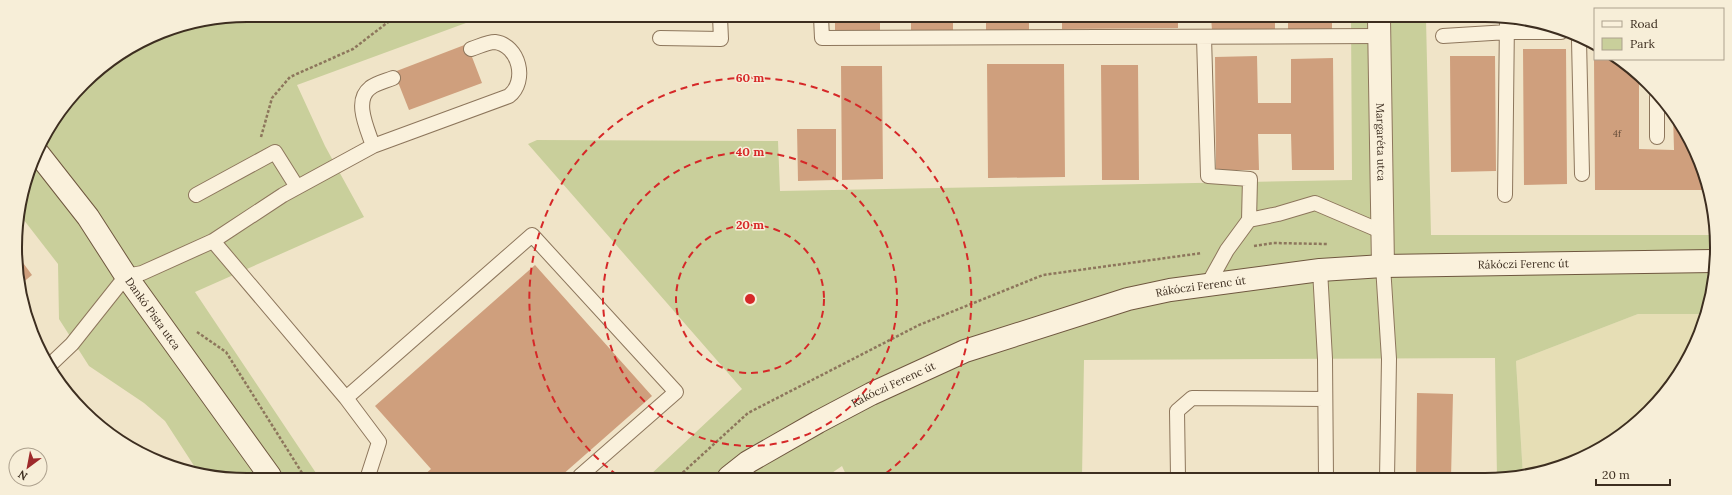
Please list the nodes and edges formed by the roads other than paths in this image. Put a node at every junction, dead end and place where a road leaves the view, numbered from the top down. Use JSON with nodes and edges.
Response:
{"nodes":[{"id":1,"x":720,"y":22,"type":"edge"},
{"id":2,"x":821,"y":22,"type":"edge"},
{"id":3,"x":1507,"y":26,"type":"edge"},
{"id":4,"x":1379,"y":28,"type":"edge"},
{"id":5,"x":1543,"y":30,"type":"edge"},
{"id":6,"x":1442,"y":36,"type":"dead end"},
{"id":7,"x":1204,"y":37,"type":"junction"},
{"id":8,"x":660,"y":38,"type":"dead end"},
{"id":9,"x":1579,"y":43,"type":"edge"},
{"id":10,"x":471,"y":49,"type":"dead end"},
{"id":11,"x":393,"y":78,"type":"dead end"},
{"id":12,"x":1657,"y":103,"type":"edge"},
{"id":13,"x":1657,"y":137,"type":"dead end"},
{"id":14,"x":373,"y":146,"type":"junction"},
{"id":15,"x":41,"y":157,"type":"edge"},
{"id":16,"x":1582,"y":174,"type":"dead end"},
{"id":17,"x":297,"y":187,"type":"junction"},
{"id":18,"x":196,"y":195,"type":"dead end"},
{"id":19,"x":1505,"y":195,"type":"dead end"},
{"id":20,"x":1249,"y":220,"type":"junction"},
{"id":21,"x":1383,"y":232,"type":"junction"},
{"id":22,"x":213,"y":241,"type":"junction"},
{"id":23,"x":1710,"y":261,"type":"edge"},
{"id":24,"x":1383,"y":266,"type":"junction"},
{"id":25,"x":1320,"y":270,"type":"junction"},
{"id":26,"x":126,"y":276,"type":"junction"},
{"id":27,"x":1207,"y":286,"type":"junction"},
{"id":28,"x":53,"y":362,"type":"edge"},
{"id":29,"x":346,"y":398,"type":"junction"},
{"id":30,"x":1325,"y":399,"type":"junction"},
{"id":31,"x":268,"y":473,"type":"edge"},
{"id":32,"x":369,"y":473,"type":"edge"},
{"id":33,"x":583,"y":473,"type":"edge"},
{"id":34,"x":734,"y":473,"type":"edge"},
{"id":35,"x":1178,"y":473,"type":"edge"},
{"id":36,"x":1326,"y":473,"type":"edge"},
{"id":37,"x":1386,"y":473,"type":"edge"}],
"edges":[{"from":1,"to":8,"type":"lane"},
{"from":2,"to":7,"type":"lane"},
{"from":3,"to":5,"type":"lane"},
{"from":3,"to":6,"type":"lane"},
{"from":3,"to":19,"type":"lane"},
{"from":4,"to":7,"type":"lane"},
{"from":4,"to":21,"type":"main road","name":"Margaréta utca"},
{"from":7,"to":20,"type":"lane"},
{"from":9,"to":16,"type":"lane"},
{"from":10,"to":14,"type":"lane"},
{"from":11,"to":14,"type":"lane"},
{"from":12,"to":13,"type":"lane"},
{"from":14,"to":17,"type":"lane"},
{"from":15,"to":26,"type":"main road","name":"Dankó Pista utca"},
{"from":17,"to":18,"type":"lane"},
{"from":17,"to":22,"type":"lane"},
{"from":20,"to":21,"type":"lane"},
{"from":20,"to":27,"type":"lane"},
{"from":21,"to":24,"type":"main road","name":"Margaréta utca"},
{"from":22,"to":26,"type":"lane"},
{"from":22,"to":29,"type":"lane"},
{"from":23,"to":24,"type":"main road","name":"Rákóczi Ferenc út"},
{"from":24,"to":25,"type":"main road","name":"Rákóczi Ferenc út"},
{"from":24,"to":37,"type":"lane"},
{"from":25,"to":27,"type":"main road","name":"Rákóczi Ferenc út"},
{"from":25,"to":30,"type":"lane"},
{"from":26,"to":28,"type":"lane"},
{"from":26,"to":31,"type":"main road","name":"Dankó Pista utca"},
{"from":27,"to":34,"type":"main road","name":"Rákóczi Ferenc út"},
{"from":29,"to":32,"type":"lane"},
{"from":29,"to":33,"type":"lane"},
{"from":30,"to":35,"type":"lane"},
{"from":30,"to":36,"type":"lane"}]}
